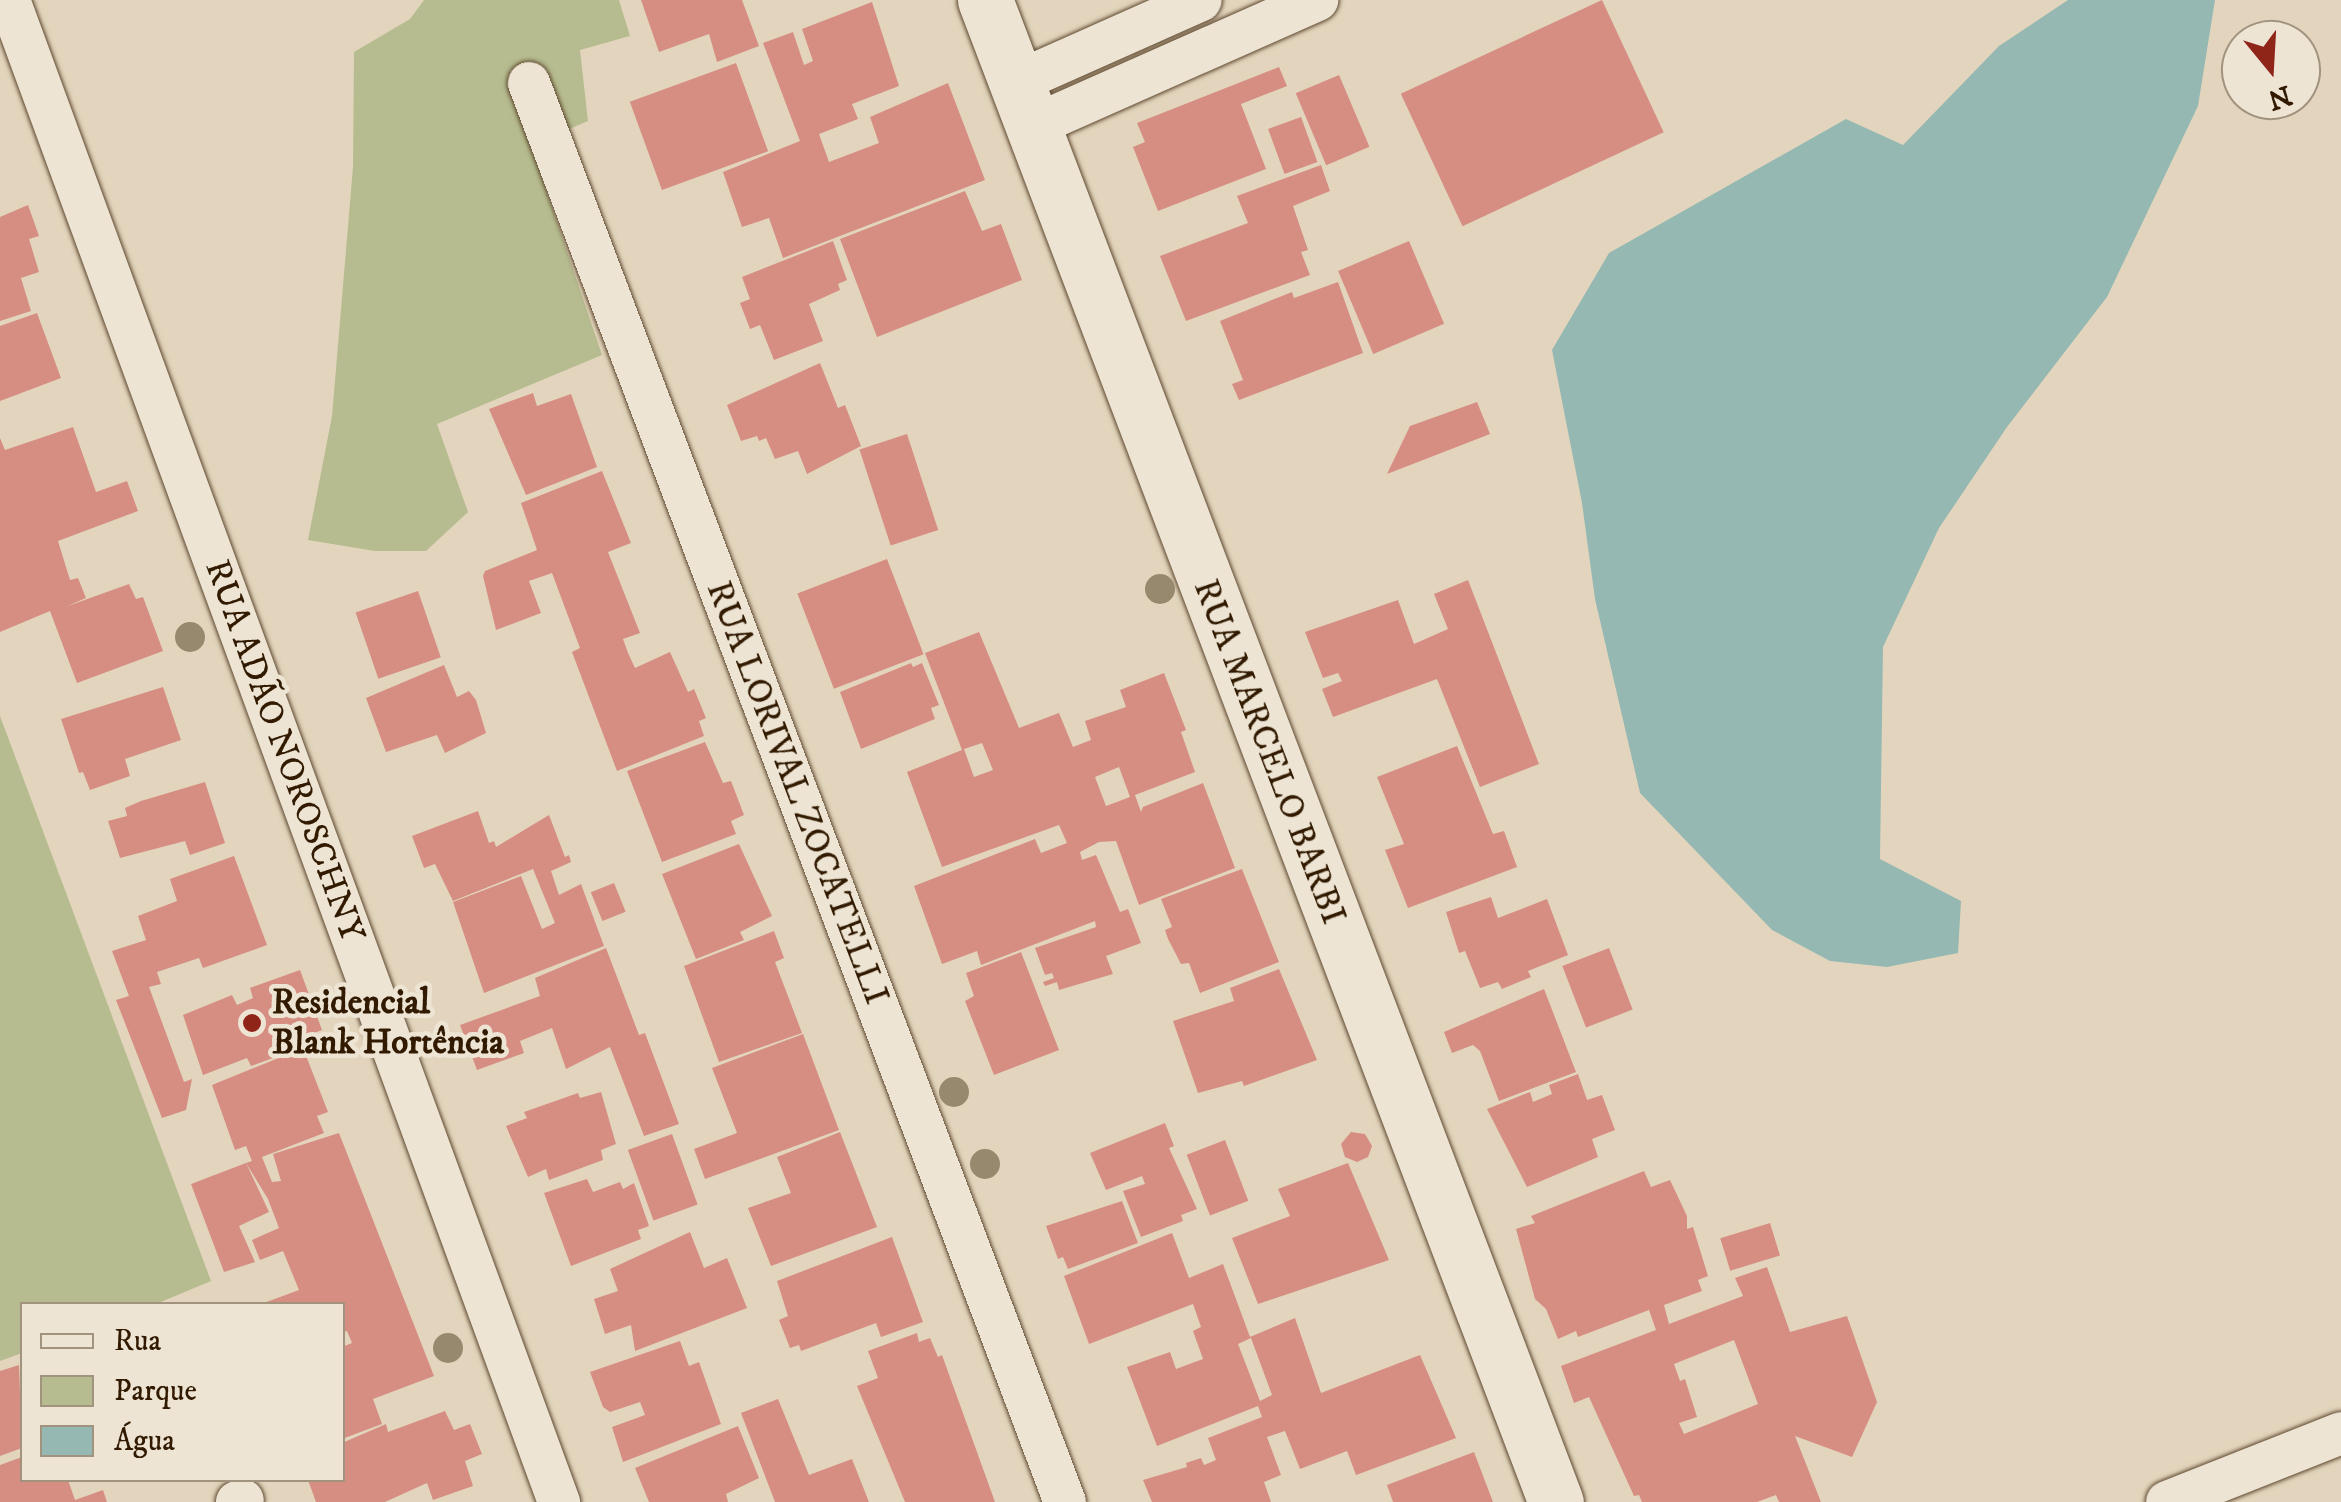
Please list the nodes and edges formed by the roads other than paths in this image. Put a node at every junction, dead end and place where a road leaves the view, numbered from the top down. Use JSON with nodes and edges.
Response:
{"nodes":[{"id":1,"x":8,"y":0,"type":"edge"},
{"id":2,"x":985,"y":0,"type":"edge"},
{"id":3,"x":1201,"y":0,"type":"edge"},
{"id":4,"x":1317,"y":0,"type":"edge"},
{"id":5,"x":529,"y":83,"type":"dead end"},
{"id":6,"x":1025,"y":104,"type":"junction"},
{"id":7,"x":2341,"y":1433,"type":"edge"},
{"id":8,"x":560,"y":1502,"type":"edge"},
{"id":9,"x":1065,"y":1502,"type":"edge"},
{"id":10,"x":1556,"y":1502,"type":"edge"},
{"id":11,"x":2167,"y":1502,"type":"edge"}],
"edges":[{"from":1,"to":8,"type":"street","name":"RUA ADÃO NOROSCHNY"},
{"from":2,"to":6,"type":"street","name":"RUA MARCELO BARBI"},
{"from":3,"to":6,"type":"street"},
{"from":4,"to":6,"type":"street"},
{"from":5,"to":9,"type":"street","name":"RUA LORIVAL ZOCATELLI"},
{"from":6,"to":10,"type":"street","name":"RUA MARCELO BARBI"},
{"from":7,"to":11,"type":"street"}]}
